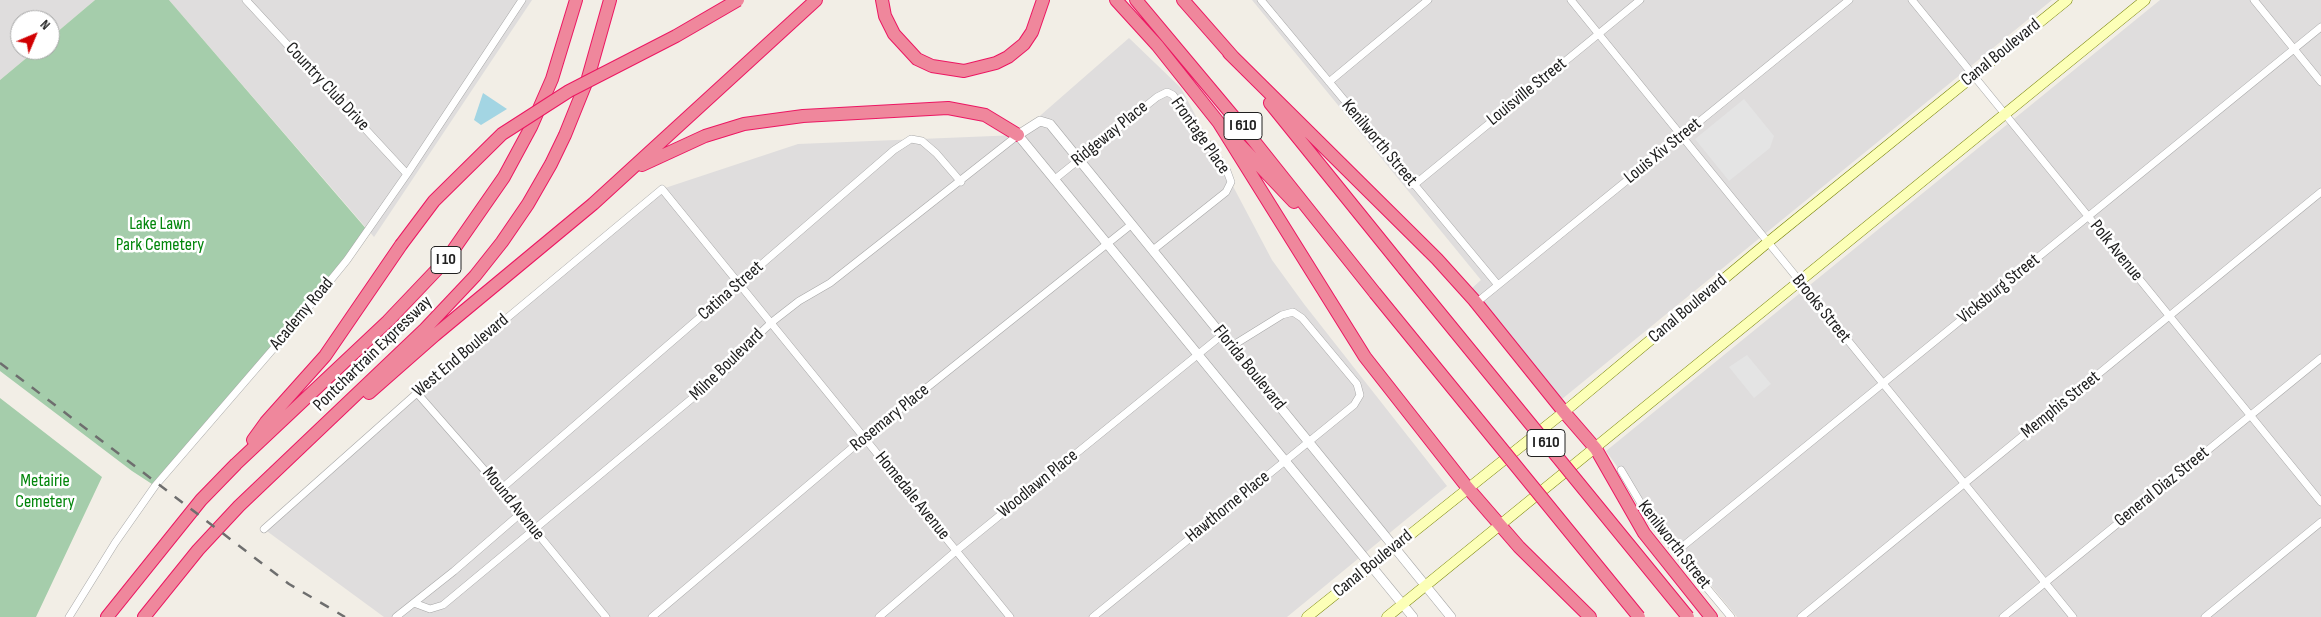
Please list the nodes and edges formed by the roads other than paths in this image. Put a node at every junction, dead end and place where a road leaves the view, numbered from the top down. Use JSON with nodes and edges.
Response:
{"nodes":[{"id":1,"x":246,"y":0,"type":"edge"},
{"id":2,"x":522,"y":0,"type":"edge"},
{"id":3,"x":576,"y":0,"type":"edge"},
{"id":4,"x":610,"y":0,"type":"edge"},
{"id":5,"x":738,"y":0,"type":"edge"},
{"id":6,"x":816,"y":0,"type":"edge"},
{"id":7,"x":882,"y":0,"type":"edge"},
{"id":8,"x":1043,"y":0,"type":"edge"},
{"id":9,"x":1116,"y":0,"type":"edge"},
{"id":10,"x":1136,"y":0,"type":"edge"},
{"id":11,"x":1183,"y":0,"type":"edge"},
{"id":12,"x":1262,"y":0,"type":"edge"},
{"id":13,"x":1428,"y":0,"type":"edge"},
{"id":14,"x":1570,"y":0,"type":"edge"},
{"id":15,"x":1640,"y":0,"type":"edge"},
{"id":16,"x":1849,"y":0,"type":"edge"},
{"id":17,"x":1912,"y":0,"type":"edge"},
{"id":18,"x":2067,"y":0,"type":"edge"},
{"id":19,"x":2145,"y":0,"type":"edge"},
{"id":20,"x":2254,"y":0,"type":"edge"},
{"id":21,"x":2321,"y":27,"type":"edge"},
{"id":22,"x":1598,"y":34,"type":"junction"},
{"id":23,"x":2294,"y":49,"type":"junction"},
{"id":24,"x":1229,"y":53,"type":"junction"},
{"id":25,"x":1973,"y":75,"type":"junction"},
{"id":26,"x":1329,"y":82,"type":"junction"},
{"id":27,"x":2321,"y":82,"type":"edge"},
{"id":28,"x":1167,"y":92,"type":"joint"},
{"id":29,"x":2005,"y":114,"type":"junction"},
{"id":30,"x":1045,"y":121,"type":"joint"},
{"id":31,"x":1219,"y":123,"type":"junction"},
{"id":32,"x":1018,"y":135,"type":"junction"},
{"id":33,"x":1681,"y":136,"type":"junction"},
{"id":34,"x":1080,"y":159,"type":"junction"},
{"id":35,"x":407,"y":174,"type":"junction"},
{"id":36,"x":627,"y":174,"type":"junction"},
{"id":37,"x":1055,"y":179,"type":"junction"},
{"id":38,"x":961,"y":182,"type":"junction"},
{"id":39,"x":1414,"y":185,"type":"junction"},
{"id":40,"x":662,"y":189,"type":"joint"},
{"id":41,"x":2321,"y":192,"type":"edge"},
{"id":42,"x":2089,"y":217,"type":"junction"},
{"id":43,"x":1132,"y":224,"type":"junction"},
{"id":44,"x":1108,"y":243,"type":"junction"},
{"id":45,"x":1767,"y":243,"type":"junction"},
{"id":46,"x":1153,"y":250,"type":"junction"},
{"id":47,"x":1345,"y":256,"type":"junction"},
{"id":48,"x":1798,"y":281,"type":"junction"},
{"id":49,"x":739,"y":283,"type":"junction"},
{"id":50,"x":1498,"y":286,"type":"junction"},
{"id":51,"x":1476,"y":303,"type":"junction"},
{"id":52,"x":2169,"y":316,"type":"junction"},
{"id":53,"x":772,"y":322,"type":"junction"},
{"id":54,"x":1222,"y":335,"type":"junction"},
{"id":55,"x":1232,"y":346,"type":"junction"},
{"id":56,"x":1198,"y":353,"type":"junction"},
{"id":57,"x":2321,"y":358,"type":"edge"},
{"id":58,"x":1882,"y":384,"type":"junction"},
{"id":59,"x":417,"y":393,"type":"junction"},
{"id":60,"x":1564,"y":412,"type":"junction"},
{"id":61,"x":2250,"y":416,"type":"junction"},
{"id":62,"x":865,"y":438,"type":"junction"},
{"id":63,"x":1309,"y":442,"type":"junction"},
{"id":64,"x":1596,"y":449,"type":"junction"},
{"id":65,"x":1286,"y":461,"type":"junction"},
{"id":66,"x":284,"y":463,"type":"junction"},
{"id":67,"x":236,"y":464,"type":"junction"},
{"id":68,"x":1621,"y":470,"type":"dead end"},
{"id":69,"x":1965,"y":483,"type":"junction"},
{"id":70,"x":1468,"y":487,"type":"junction"},
{"id":71,"x":501,"y":488,"type":"junction"},
{"id":72,"x":2321,"y":502,"type":"edge"},
{"id":73,"x":520,"y":514,"type":"junction"},
{"id":74,"x":2321,"y":522,"type":"edge"},
{"id":75,"x":1501,"y":526,"type":"junction"},
{"id":76,"x":264,"y":528,"type":"dead end"},
{"id":77,"x":533,"y":529,"type":"junction"},
{"id":78,"x":1395,"y":546,"type":"junction"},
{"id":79,"x":956,"y":551,"type":"junction"},
{"id":80,"x":1677,"y":551,"type":"junction"},
{"id":81,"x":1370,"y":566,"type":"junction"},
{"id":82,"x":2044,"y":583,"type":"junction"},
{"id":83,"x":1425,"y":586,"type":"junction"},
{"id":84,"x":414,"y":603,"type":"junction"},
{"id":85,"x":1403,"y":604,"type":"junction"},
{"id":86,"x":68,"y":617,"type":"edge"},
{"id":87,"x":108,"y":617,"type":"edge"},
{"id":88,"x":144,"y":617,"type":"edge"},
{"id":89,"x":396,"y":617,"type":"edge"},
{"id":90,"x":606,"y":617,"type":"edge"},
{"id":91,"x":652,"y":617,"type":"edge"},
{"id":92,"x":879,"y":617,"type":"edge"},
{"id":93,"x":1010,"y":617,"type":"edge"},
{"id":94,"x":1093,"y":617,"type":"edge"},
{"id":95,"x":1307,"y":617,"type":"edge"},
{"id":96,"x":1388,"y":617,"type":"edge"},
{"id":97,"x":1413,"y":617,"type":"edge"},
{"id":98,"x":1451,"y":617,"type":"edge"},
{"id":99,"x":1590,"y":617,"type":"edge"},
{"id":100,"x":1639,"y":617,"type":"edge"},
{"id":101,"x":1688,"y":617,"type":"edge"},
{"id":102,"x":1711,"y":617,"type":"edge"},
{"id":103,"x":1731,"y":617,"type":"edge"},
{"id":104,"x":1801,"y":617,"type":"edge"},
{"id":105,"x":2003,"y":617,"type":"edge"},
{"id":106,"x":2073,"y":617,"type":"edge"},
{"id":107,"x":2205,"y":617,"type":"edge"}],
"edges":[{"from":1,"to":35,"type":"street","name":"Country Club Drive"},
{"from":2,"to":35,"type":"street","name":"Academy Road"},
{"from":3,"to":67,"type":"highway","name":"Pontchartrain Expressway","number":"I 10"},
{"from":4,"to":66,"type":"highway","name":"Pontchartrain Expressway","number":"I 10"},
{"from":5,"to":67,"type":"highway","bridge":true},
{"from":6,"to":36,"type":"highway"},
{"from":7,"to":8,"type":"highway"},
{"from":9,"to":31,"type":"highway"},
{"from":10,"to":47,"type":"highway","number":"I 610"},
{"from":11,"to":24,"type":"highway","number":"I 610"},
{"from":12,"to":26,"type":"street","name":"Kenilworth Street"},
{"from":13,"to":26,"type":"street"},
{"from":14,"to":22,"type":"street","name":"Brooks Street"},
{"from":15,"to":22,"type":"street","name":"Louisville Street"},
{"from":16,"to":33,"type":"street","name":"Louis Xiv Street"},
{"from":17,"to":25,"type":"street","name":"Polk Avenue"},
{"from":18,"to":25,"type":"main road","name":"Canal Boulevard"},
{"from":19,"to":29,"type":"main road"},
{"from":20,"to":23,"type":"street"},
{"from":21,"to":23,"type":"street","name":"Vicksburg Street"},
{"from":22,"to":33,"type":"street","name":"Brooks Street"},
{"from":22,"to":39,"type":"street","name":"Louisville Street"},
{"from":23,"to":27,"type":"street"},
{"from":23,"to":42,"type":"street","name":"Vicksburg Street"},
{"from":24,"to":51,"type":"highway"},
{"from":24,"to":101,"type":"highway","number":"I 610","bridge":true},
{"from":25,"to":29,"type":"street","name":"Polk Avenue"},
{"from":25,"to":45,"type":"main road","name":"Canal Boulevard"},
{"from":26,"to":39,"type":"street","name":"Kenilworth Street"},
{"from":28,"to":34,"type":"street","name":"Ridgeway Place"},
{"from":28,"to":46,"type":"street","name":"Frontage Place"},
{"from":29,"to":42,"type":"street","name":"Polk Avenue"},
{"from":29,"to":48,"type":"main road"},
{"from":30,"to":32,"type":"street","name":"Milne Boulevard"},
{"from":30,"to":34,"type":"street","name":"Florida Boulevard"},
{"from":31,"to":47,"type":"highway"},
{"from":31,"to":70,"type":"highway"},
{"from":32,"to":36,"type":"highway"},
{"from":32,"to":37,"type":"street","name":"Florida Boulevard"},
{"from":32,"to":38,"type":"street","name":"Milne Boulevard"},
{"from":33,"to":45,"type":"street","name":"Brooks Street"},
{"from":33,"to":50,"type":"street","name":"Louis Xiv Street"},
{"from":34,"to":37,"type":"street","name":"Ridgeway Place"},
{"from":34,"to":43,"type":"street","name":"Florida Boulevard"},
{"from":35,"to":86,"type":"street","name":"Academy Road"},
{"from":36,"to":66,"type":"highway"},
{"from":37,"to":44,"type":"street","name":"Florida Boulevard"},
{"from":38,"to":49,"type":"street","name":"Catina Street"},
{"from":38,"to":53,"type":"street","name":"Milne Boulevard"},
{"from":39,"to":50,"type":"street","name":"Kenilworth Street"},
{"from":40,"to":49,"type":"street","name":"Homedale Avenue"},
{"from":40,"to":59,"type":"street","name":"West End Boulevard"},
{"from":41,"to":52,"type":"street","name":"Memphis Street"},
{"from":42,"to":52,"type":"street","name":"Polk Avenue"},
{"from":42,"to":58,"type":"street","name":"Vicksburg Street"},
{"from":43,"to":44,"type":"street","name":"Rosemary Place"},
{"from":43,"to":46,"type":"street","name":"Florida Boulevard"},
{"from":44,"to":56,"type":"street","name":"Florida Boulevard"},
{"from":44,"to":62,"type":"street","name":"Rosemary Place"},
{"from":45,"to":48,"type":"street","name":"Brooks Street"},
{"from":45,"to":60,"type":"main road","name":"Canal Boulevard"},
{"from":46,"to":54,"type":"street","name":"Florida Boulevard"},
{"from":47,"to":100,"type":"highway","number":"I 610","bridge":true},
{"from":48,"to":58,"type":"street","name":"Brooks Street"},
{"from":48,"to":64,"type":"main road"},
{"from":49,"to":53,"type":"street","name":"Homedale Avenue"},
{"from":49,"to":71,"type":"street","name":"Catina Street"},
{"from":50,"to":51,"type":"street","name":"Louis Xiv Street"},
{"from":51,"to":60,"type":"highway"},
{"from":52,"to":61,"type":"street","name":"Polk Avenue"},
{"from":52,"to":69,"type":"street","name":"Memphis Street"},
{"from":53,"to":62,"type":"street","name":"Homedale Avenue"},
{"from":53,"to":77,"type":"street","name":"Milne Boulevard"},
{"from":54,"to":55,"type":"street","name":"Florida Boulevard"},
{"from":54,"to":56,"type":"street","name":"Woodlawn Place"},
{"from":55,"to":63,"type":"street","name":"Florida Boulevard"},
{"from":55,"to":63,"type":"street","name":"Hawthorne Place"},
{"from":56,"to":65,"type":"street","name":"Florida Boulevard"},
{"from":56,"to":79,"type":"street","name":"Woodlawn Place"},
{"from":57,"to":61,"type":"street","name":"General Diaz Street"},
{"from":58,"to":69,"type":"street","name":"Brooks Street"},
{"from":58,"to":80,"type":"street","name":"Vicksburg Street"},
{"from":59,"to":71,"type":"street","name":"Mound Avenue"},
{"from":59,"to":76,"type":"street","name":"West End Boulevard"},
{"from":60,"to":64,"type":"highway"},
{"from":60,"to":70,"type":"main road","name":"Canal Boulevard"},
{"from":61,"to":72,"type":"street","name":"Polk Avenue"},
{"from":61,"to":82,"type":"street","name":"General Diaz Street"},
{"from":62,"to":79,"type":"street","name":"Homedale Avenue"},
{"from":62,"to":91,"type":"street","name":"Rosemary Place"},
{"from":63,"to":65,"type":"street","name":"Hawthorne Place"},
{"from":63,"to":78,"type":"street","name":"Florida Boulevard"},
{"from":64,"to":75,"type":"main road"},
{"from":64,"to":102,"type":"highway"},
{"from":65,"to":81,"type":"street","name":"Florida Boulevard"},
{"from":65,"to":94,"type":"street","name":"Hawthorne Place"},
{"from":66,"to":88,"type":"highway","name":"Pontchartrain Expressway","number":"I 10"},
{"from":67,"to":87,"type":"highway","name":"Pontchartrain Expressway","number":"I 10"},
{"from":68,"to":80,"type":"street","name":"Kenilworth Street"},
{"from":69,"to":82,"type":"street","name":"Brooks Street"},
{"from":69,"to":104,"type":"street","name":"Memphis Street"},
{"from":70,"to":75,"type":"highway"},
{"from":70,"to":78,"type":"main road","name":"Canal Boulevard"},
{"from":71,"to":73,"type":"street","name":"Mound Avenue"},
{"from":73,"to":77,"type":"street","name":"Mound Avenue"},
{"from":73,"to":84,"type":"street"},
{"from":74,"to":107,"type":"street"},
{"from":75,"to":83,"type":"main road"},
{"from":75,"to":99,"type":"highway"},
{"from":77,"to":84,"type":"street","name":"Milne Boulevard"},
{"from":77,"to":90,"type":"street","name":"Mound Avenue"},
{"from":78,"to":81,"type":"main road","name":"Canal Boulevard"},
{"from":78,"to":83,"type":"street","name":"Florida Boulevard"},
{"from":79,"to":92,"type":"street","name":"Woodlawn Place"},
{"from":79,"to":93,"type":"street","name":"Homedale Avenue"},
{"from":80,"to":103,"type":"street","name":"Kenilworth Street"},
{"from":81,"to":85,"type":"street","name":"Florida Boulevard"},
{"from":81,"to":95,"type":"main road","name":"Canal Boulevard"},
{"from":82,"to":105,"type":"street","name":"General Diaz Street"},
{"from":82,"to":106,"type":"street","name":"Brooks Street"},
{"from":83,"to":85,"type":"main road"},
{"from":83,"to":98,"type":"street","name":"Florida Boulevard"},
{"from":84,"to":89,"type":"street"},
{"from":85,"to":96,"type":"main road"},
{"from":85,"to":97,"type":"street","name":"Florida Boulevard"}]}
